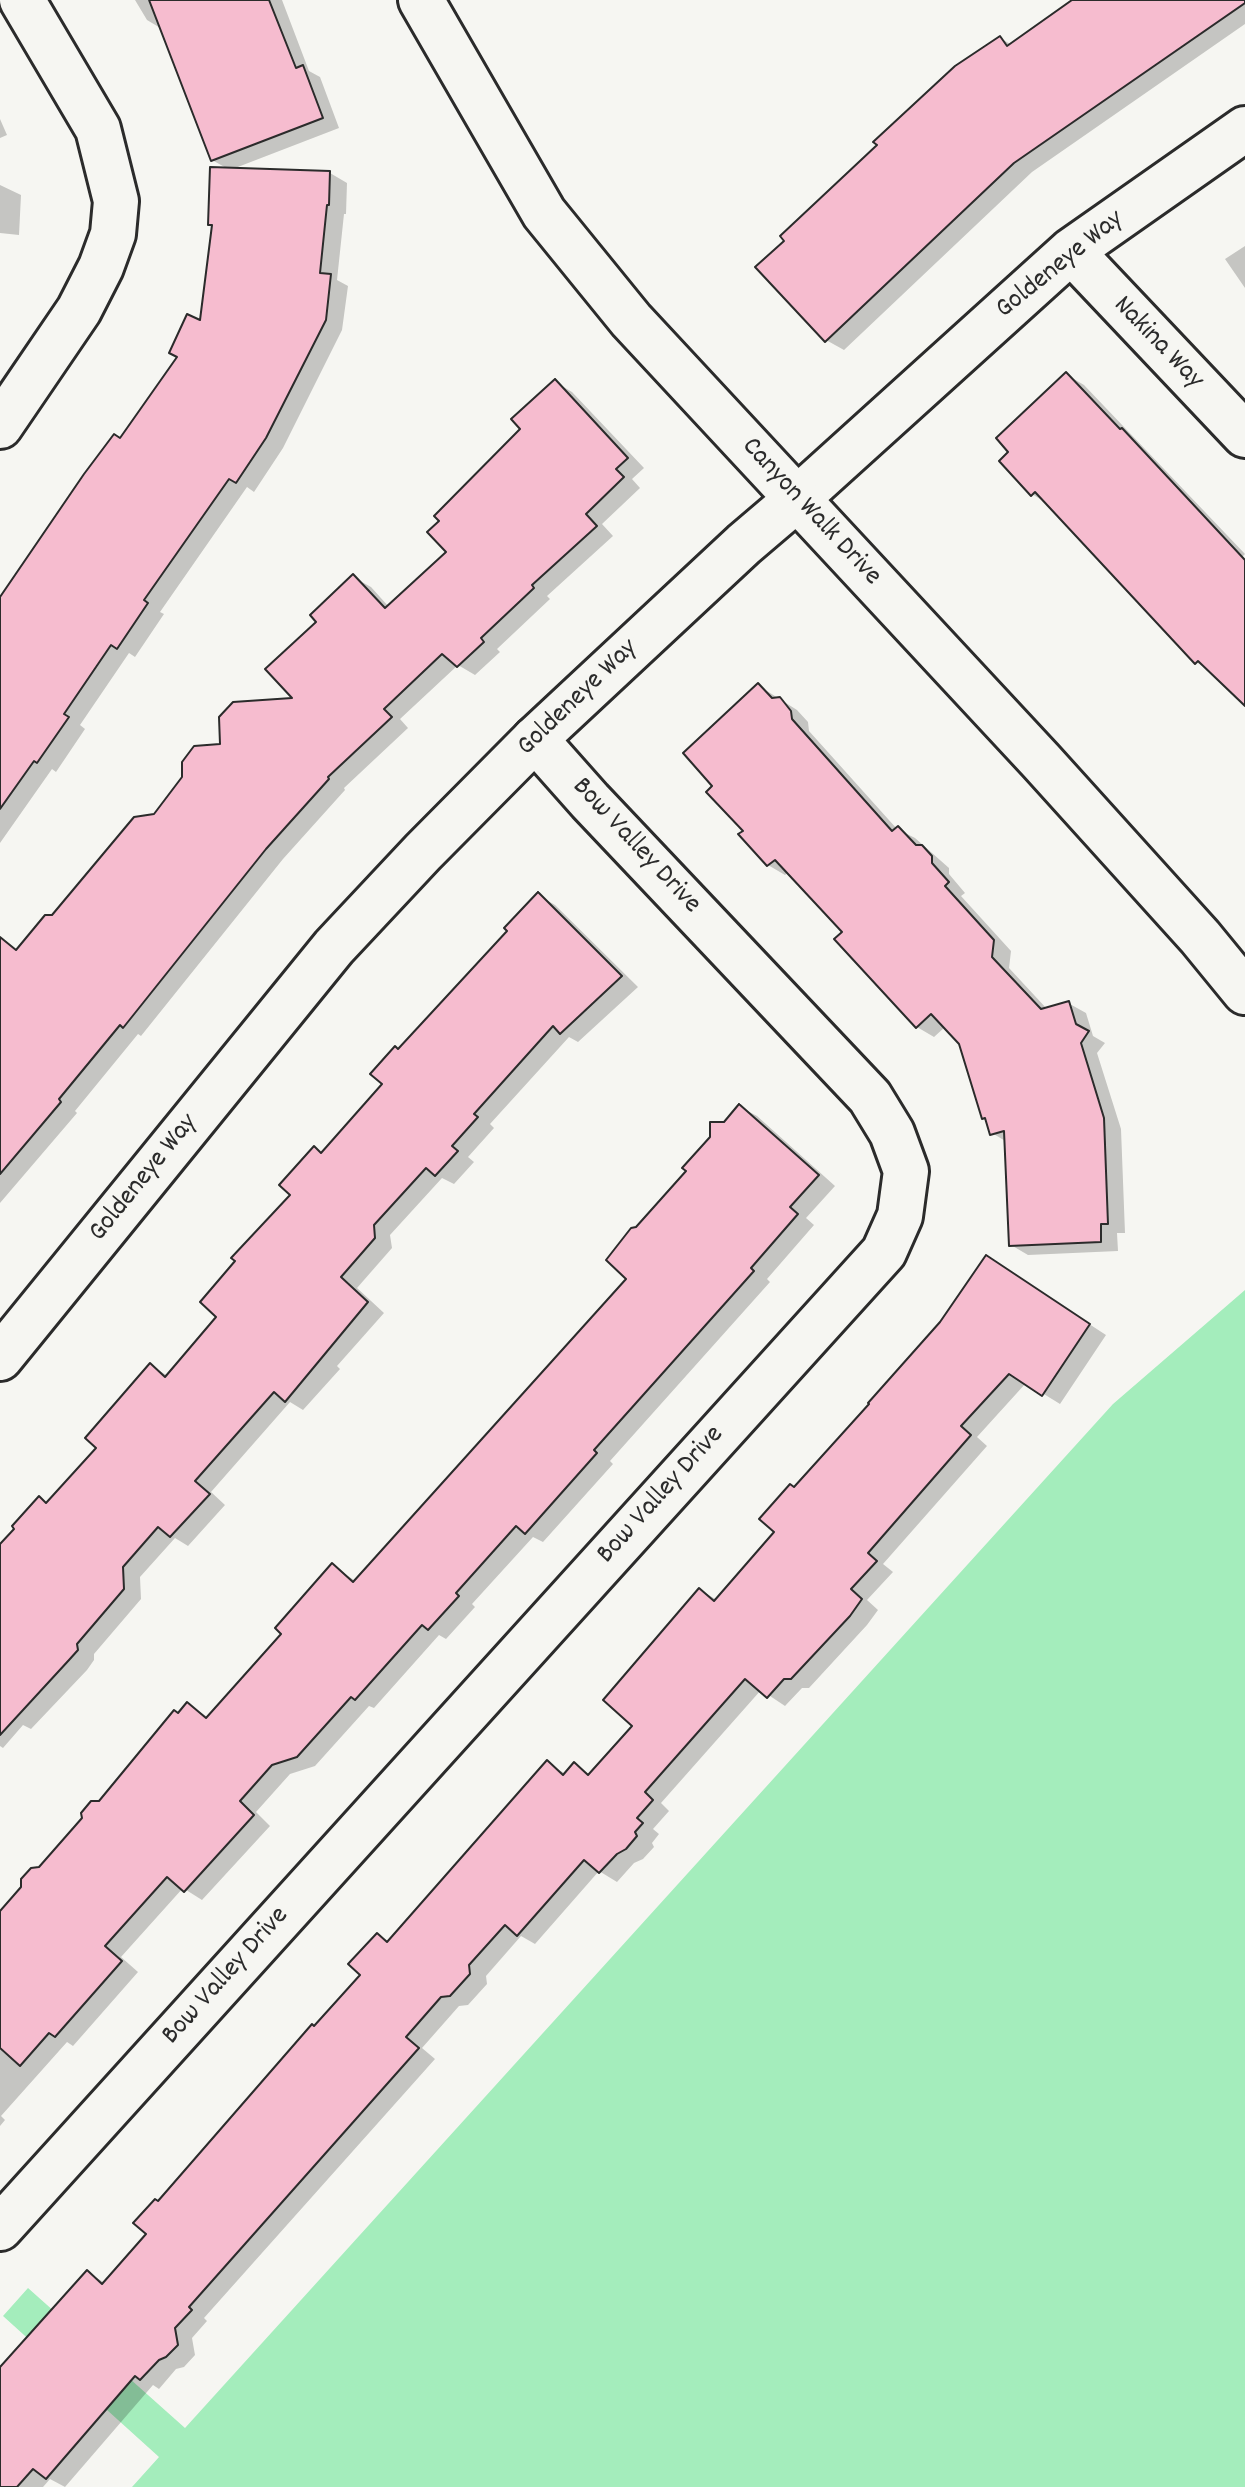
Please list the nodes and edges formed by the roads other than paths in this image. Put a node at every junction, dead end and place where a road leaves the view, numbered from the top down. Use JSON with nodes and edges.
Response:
{"nodes":[{"id":1,"x":22,"y":0,"type":"edge"},
{"id":2,"x":421,"y":0,"type":"edge"},
{"id":3,"x":1245,"y":129,"type":"edge"},
{"id":4,"x":1071,"y":251,"type":"junction"},
{"id":5,"x":0,"y":426,"type":"edge"},
{"id":6,"x":1245,"y":435,"type":"edge"},
{"id":7,"x":798,"y":498,"type":"junction"},
{"id":8,"x":535,"y":739,"type":"junction"},
{"id":9,"x":1245,"y":992,"type":"edge"},
{"id":10,"x":0,"y":1358,"type":"edge"},
{"id":11,"x":0,"y":2228,"type":"edge"}],
"edges":[{"from":1,"to":5,"type":"street"},
{"from":2,"to":7,"type":"street","name":"Canyon Walk Drive"},
{"from":3,"to":4,"type":"street","name":"Goldeneye Way"},
{"from":4,"to":6,"type":"street","name":"Nakina Way"},
{"from":4,"to":7,"type":"street","name":"Goldeneye Way"},
{"from":7,"to":8,"type":"street","name":"Goldeneye Way"},
{"from":7,"to":9,"type":"street","name":"Canyon Walk Drive"},
{"from":8,"to":10,"type":"street","name":"Goldeneye Way"},
{"from":8,"to":11,"type":"street","name":"Bow Valley Drive"}]}
